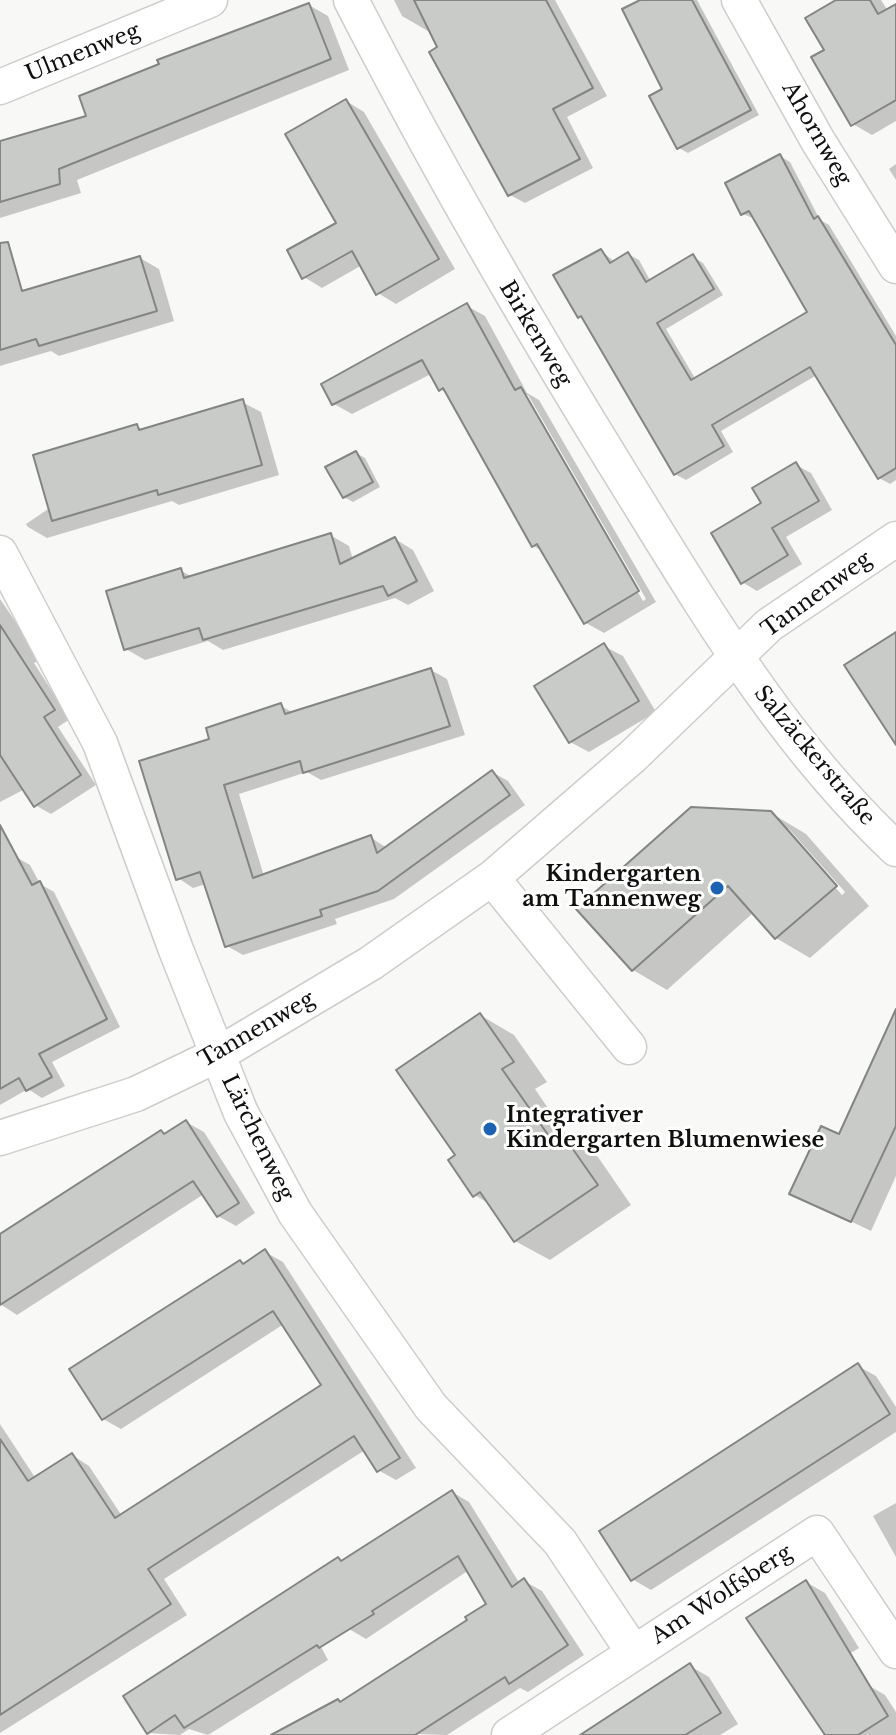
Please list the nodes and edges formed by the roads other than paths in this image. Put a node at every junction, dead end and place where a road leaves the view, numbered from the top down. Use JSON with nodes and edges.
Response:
{"nodes":[{"id":1,"x":210,"y":0,"type":"edge"},
{"id":2,"x":351,"y":0,"type":"edge"},
{"id":3,"x":739,"y":0,"type":"edge"},
{"id":4,"x":0,"y":87,"type":"edge"},
{"id":5,"x":896,"y":266,"type":"edge"},
{"id":6,"x":896,"y":539,"type":"edge"},
{"id":7,"x":0,"y":553,"type":"edge"},
{"id":8,"x":736,"y":660,"type":"junction"},
{"id":9,"x":896,"y":849,"type":"edge"},
{"id":10,"x":492,"y":878,"type":"junction"},
{"id":11,"x":629,"y":1047,"type":"dead end"},
{"id":12,"x":217,"y":1055,"type":"junction"},
{"id":13,"x":0,"y":1138,"type":"edge"},
{"id":14,"x":896,"y":1651,"type":"edge"},
{"id":15,"x":634,"y":1653,"type":"junction"},
{"id":16,"x":509,"y":1735,"type":"edge"}],
"edges":[{"from":1,"to":4,"type":"street","name":"Ulmenweg"},
{"from":2,"to":8,"type":"street","name":"Birkenweg"},
{"from":3,"to":5,"type":"street","name":"Ahornweg"},
{"from":6,"to":8,"type":"street","name":"Tannenweg"},
{"from":7,"to":12,"type":"street","name":"Lärchenweg"},
{"from":8,"to":9,"type":"street","name":"Salzäckerstraße"},
{"from":8,"to":10,"type":"street","name":"Tannenweg"},
{"from":10,"to":11,"type":"street"},
{"from":10,"to":12,"type":"street","name":"Tannenweg"},
{"from":12,"to":13,"type":"street","name":"Tannenweg"},
{"from":12,"to":15,"type":"street","name":"Lärchenweg"},
{"from":14,"to":15,"type":"street","name":"Am Wolfsberg"},
{"from":15,"to":16,"type":"street","name":"Am Wolfsberg"}]}
